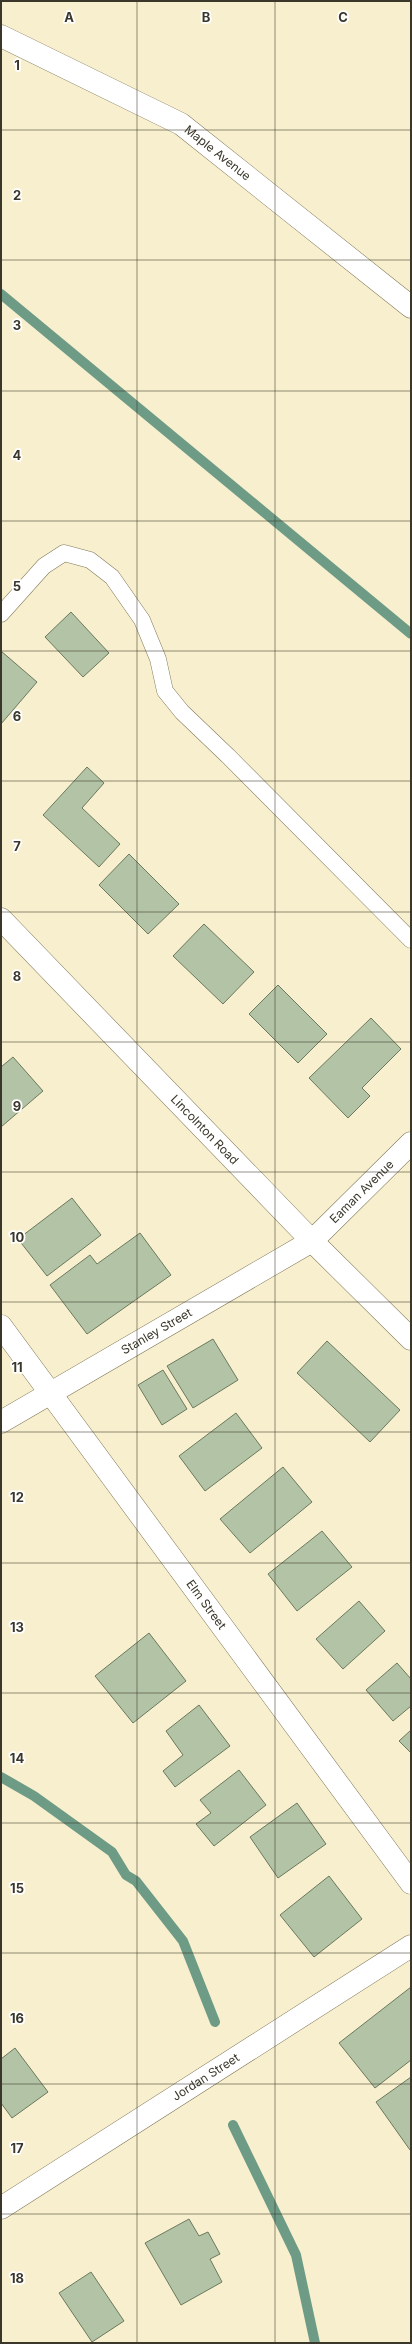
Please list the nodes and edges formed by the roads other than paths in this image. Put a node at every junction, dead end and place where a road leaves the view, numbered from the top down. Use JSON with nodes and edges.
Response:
{"nodes":[{"id":1,"x":1,"y":36,"type":"edge"},
{"id":2,"x":411,"y":307,"type":"edge"},
{"id":3,"x":1,"y":614,"type":"edge"},
{"id":4,"x":1,"y":919,"type":"edge"},
{"id":5,"x":411,"y":940,"type":"edge"},
{"id":6,"x":411,"y":1143,"type":"edge"},
{"id":7,"x":312,"y":1241,"type":"junction"},
{"id":8,"x":1,"y":1326,"type":"edge"},
{"id":9,"x":411,"y":1339,"type":"edge"},
{"id":10,"x":50,"y":1392,"type":"junction"},
{"id":11,"x":1,"y":1422,"type":"edge"},
{"id":12,"x":411,"y":1883,"type":"edge"},
{"id":13,"x":411,"y":1946,"type":"edge"},
{"id":14,"x":1,"y":2208,"type":"edge"}],
"edges":[{"from":1,"to":2,"type":"street","name":"Maple Avenue"},
{"from":3,"to":5,"type":"lane"},
{"from":4,"to":7,"type":"street","name":"Lincolnton Road"},
{"from":6,"to":7,"type":"street","name":"Eaman Avenue"},
{"from":7,"to":9,"type":"street","name":"Lincolnton Road"},
{"from":7,"to":10,"type":"street","name":"Stanley Street"},
{"from":8,"to":10,"type":"street","name":"Elm Street"},
{"from":10,"to":11,"type":"street","name":"Stanley Street"},
{"from":10,"to":12,"type":"street","name":"Elm Street"},
{"from":13,"to":14,"type":"street","name":"Jordan Street"}]}
